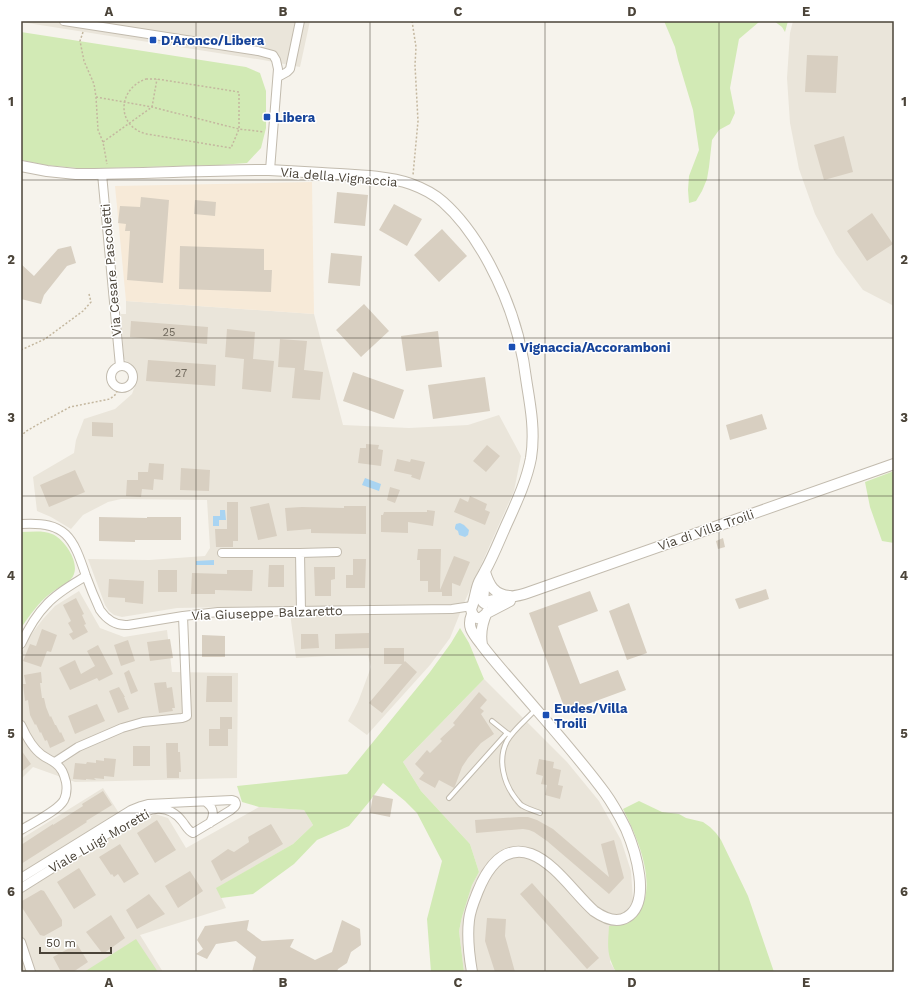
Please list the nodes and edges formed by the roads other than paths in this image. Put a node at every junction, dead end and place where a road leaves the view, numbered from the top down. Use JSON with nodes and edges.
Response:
{"nodes":[{"id":1,"x":64,"y":21,"type":"edge"},
{"id":2,"x":300,"y":21,"type":"edge"},
{"id":3,"x":278,"y":77,"type":"junction"},
{"id":4,"x":21,"y":166,"type":"edge"},
{"id":5,"x":270,"y":170,"type":"junction"},
{"id":6,"x":102,"y":174,"type":"junction"},
{"id":7,"x":120,"y":366,"type":"junction"},
{"id":8,"x":894,"y":464,"type":"edge"},
{"id":9,"x":21,"y":524,"type":"edge"},
{"id":10,"x":337,"y":552,"type":"dead end"},
{"id":11,"x":222,"y":553,"type":"dead end"},
{"id":12,"x":300,"y":553,"type":"junction"},
{"id":13,"x":485,"y":572,"type":"junction"},
{"id":14,"x":86,"y":576,"type":"junction"},
{"id":15,"x":518,"y":596,"type":"junction"},
{"id":16,"x":479,"y":609,"type":"junction"},
{"id":17,"x":301,"y":611,"type":"junction"},
{"id":18,"x":183,"y":616,"type":"junction"},
{"id":19,"x":21,"y":644,"type":"edge"},
{"id":20,"x":536,"y":709,"type":"junction"},
{"id":21,"x":492,"y":721,"type":"dead end"},
{"id":22,"x":21,"y":725,"type":"edge"},
{"id":23,"x":508,"y":734,"type":"junction"},
{"id":24,"x":55,"y":762,"type":"junction"},
{"id":25,"x":450,"y":798,"type":"dead end"},
{"id":26,"x":206,"y":802,"type":"junction"},
{"id":27,"x":182,"y":803,"type":"junction"},
{"id":28,"x":540,"y":813,"type":"dead end"},
{"id":29,"x":182,"y":820,"type":"junction"},
{"id":30,"x":210,"y":823,"type":"junction"},
{"id":31,"x":21,"y":830,"type":"edge"},
{"id":32,"x":21,"y":878,"type":"edge"},
{"id":33,"x":21,"y":888,"type":"edge"},
{"id":34,"x":21,"y":942,"type":"edge"},
{"id":35,"x":31,"y":972,"type":"edge"},
{"id":36,"x":472,"y":972,"type":"edge"}],
"edges":[{"from":1,"to":3,"type":"street"},
{"from":2,"to":3,"type":"street"},
{"from":3,"to":5,"type":"street"},
{"from":4,"to":6,"type":"street","name":"Via della Vignaccia"},
{"from":5,"to":6,"type":"street","name":"Via della Vignaccia"},
{"from":5,"to":13,"type":"street","name":"Via della Vignaccia"},
{"from":6,"to":7,"type":"street","name":"Via Cesare Pascoletti"},
{"from":7,"to":7,"type":"street"},
{"from":8,"to":15,"type":"street","name":"Via di Villa Troili"},
{"from":9,"to":14,"type":"street","name":"Via Giuseppe Balzaretto"},
{"from":10,"to":12,"type":"street"},
{"from":11,"to":12,"type":"street"},
{"from":12,"to":17,"type":"street"},
{"from":13,"to":15,"type":"street"},
{"from":13,"to":16,"type":"street","name":"Via della Vignaccia"},
{"from":14,"to":18,"type":"street","name":"Via Giuseppe Balzaretto"},
{"from":14,"to":19,"type":"street"},
{"from":15,"to":16,"type":"street","name":"Via di Villa Troili"},
{"from":16,"to":17,"type":"street","name":"Via Giuseppe Balzaretto"},
{"from":16,"to":20,"type":"street","name":"Via della Vignaccia"},
{"from":17,"to":18,"type":"street","name":"Via Giuseppe Balzaretto"},
{"from":18,"to":24,"type":"street"},
{"from":20,"to":23,"type":"lane"},
{"from":20,"to":36,"type":"street"},
{"from":21,"to":23,"type":"lane"},
{"from":22,"to":24,"type":"street"},
{"from":23,"to":25,"type":"lane"},
{"from":23,"to":28,"type":"lane"},
{"from":24,"to":31,"type":"street"},
{"from":26,"to":27,"type":"street","name":"Viale Luigi Moretti"},
{"from":26,"to":30,"type":"street"},
{"from":26,"to":30,"type":"street","name":"Viale Luigi Moretti"},
{"from":27,"to":29,"type":"street"},
{"from":27,"to":32,"type":"street","name":"Viale Luigi Moretti"},
{"from":29,"to":30,"type":"street","name":"Viale Luigi Moretti"},
{"from":29,"to":33,"type":"street","name":"Viale Luigi Moretti"},
{"from":34,"to":35,"type":"street"}]}
